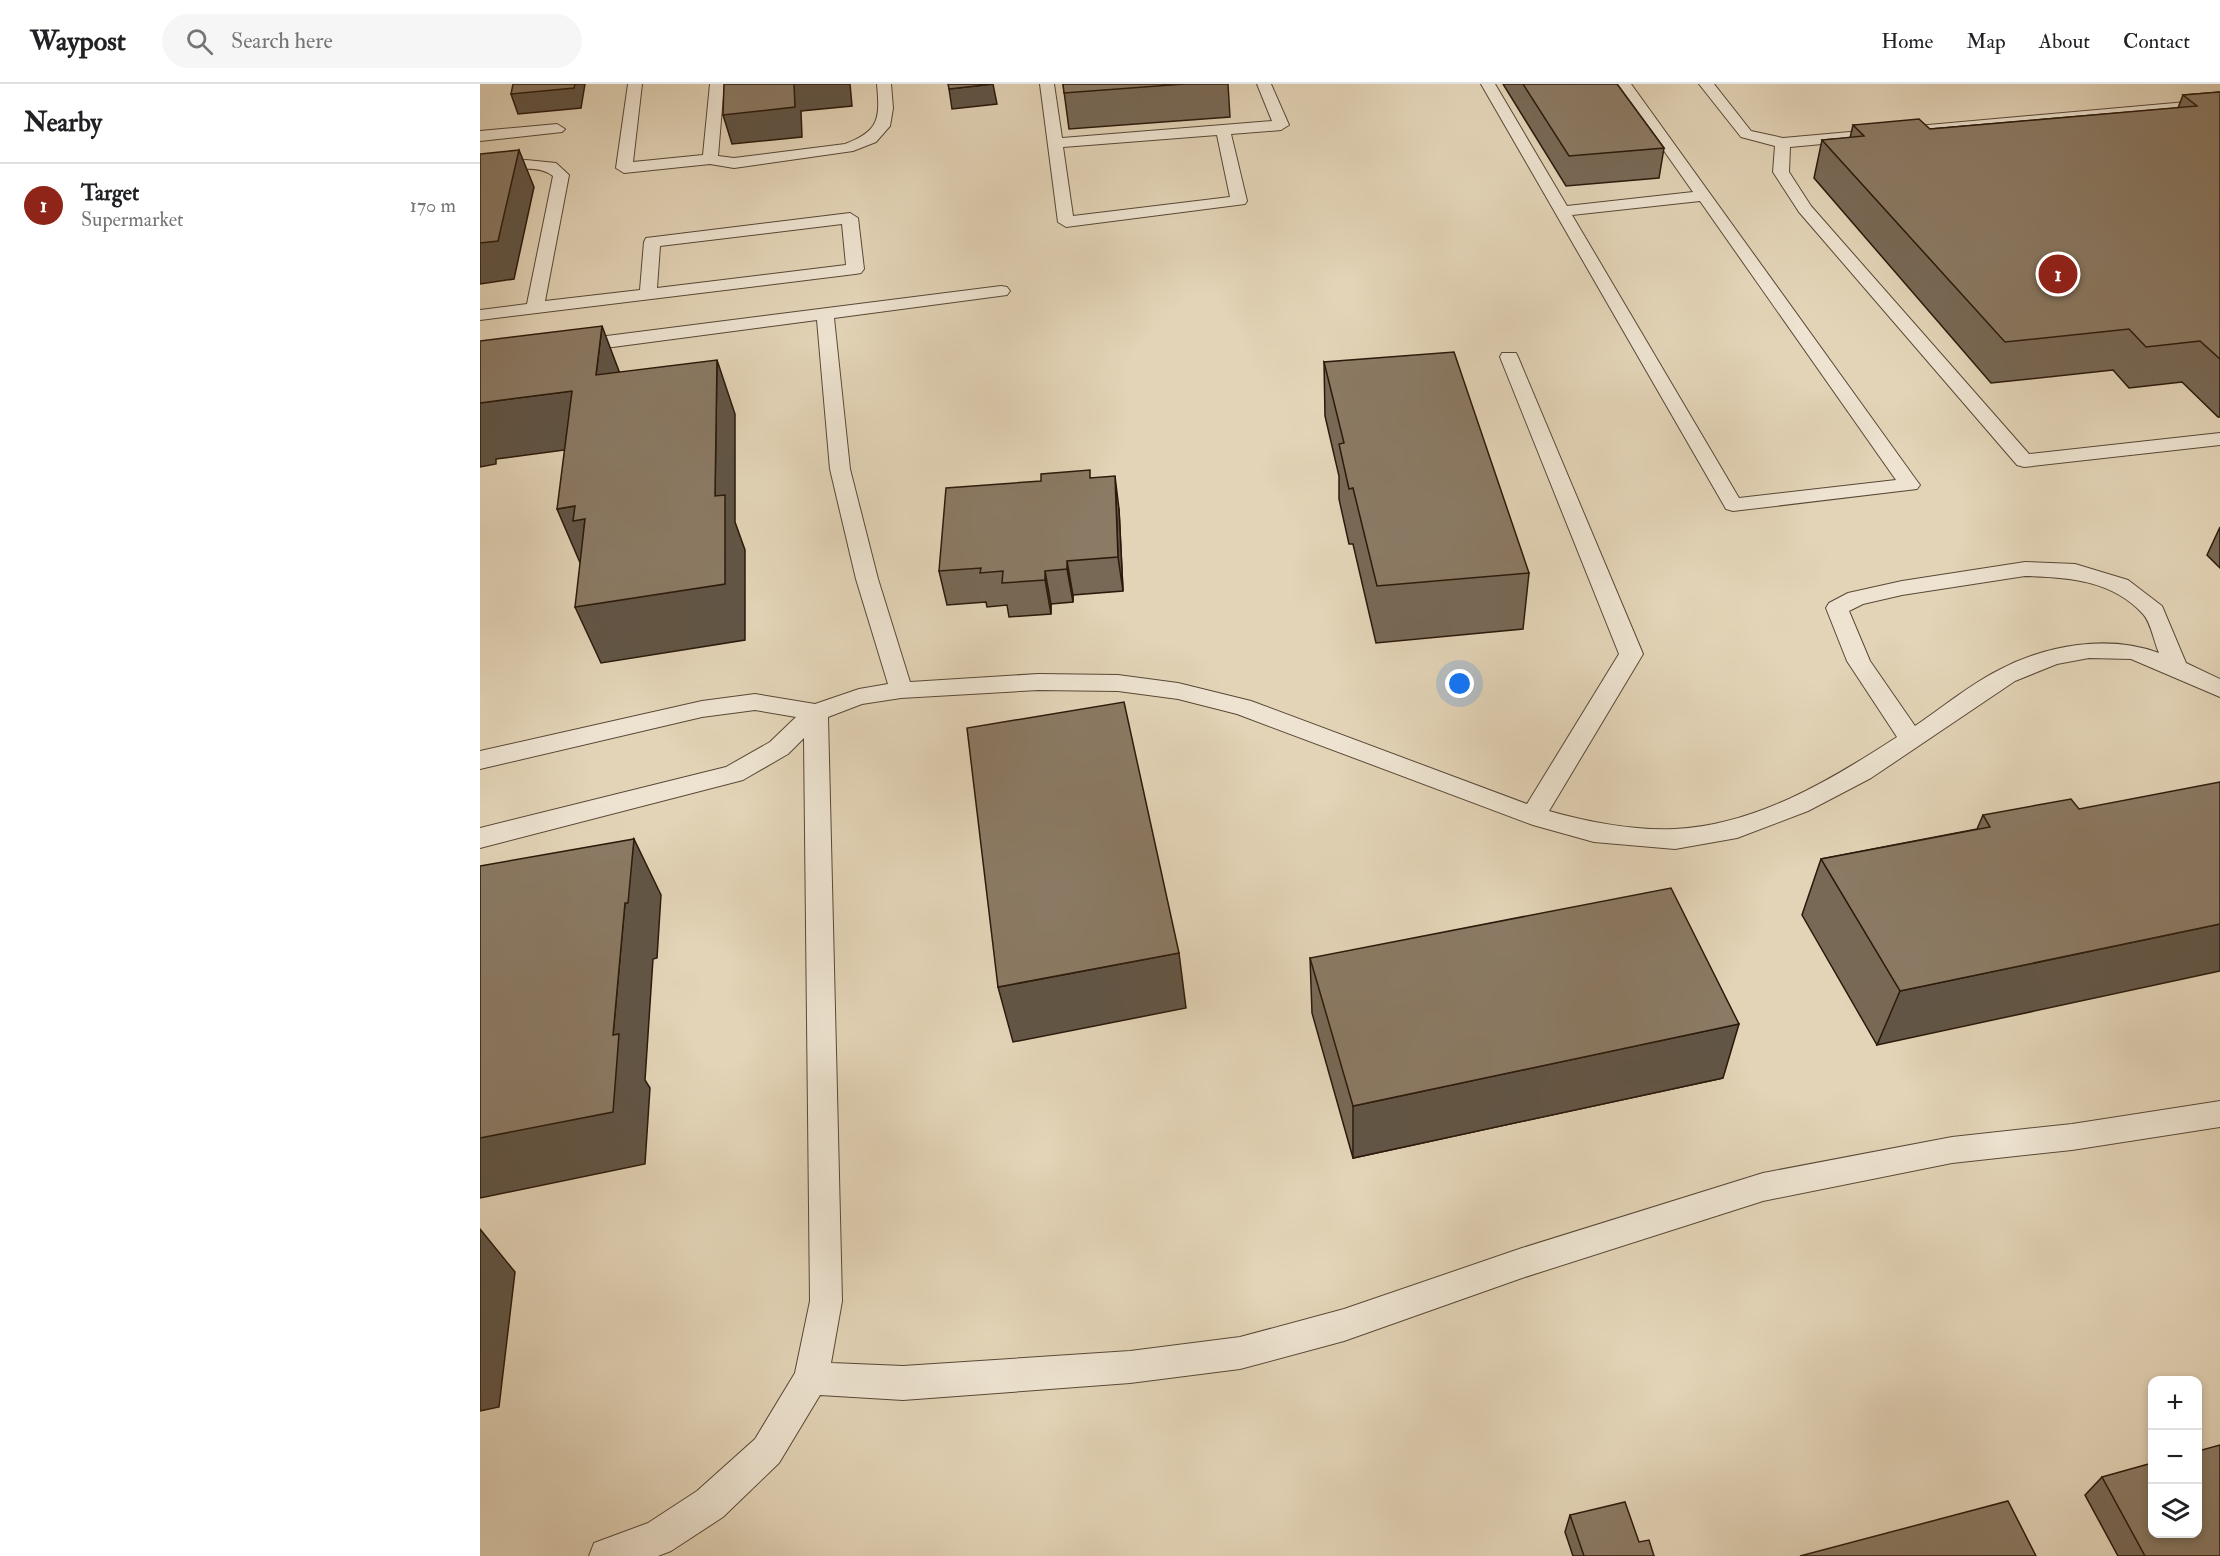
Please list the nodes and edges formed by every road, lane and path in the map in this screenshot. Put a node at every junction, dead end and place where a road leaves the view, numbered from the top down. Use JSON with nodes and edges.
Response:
{"nodes":[{"id":1,"x":634,"y":84,"type":"edge"},
{"id":2,"x":717,"y":84,"type":"edge"},
{"id":3,"x":884,"y":84,"type":"edge"},
{"id":4,"x":1047,"y":84,"type":"edge"},
{"id":5,"x":1264,"y":84,"type":"edge"},
{"id":6,"x":1488,"y":84,"type":"edge"},
{"id":7,"x":1624,"y":84,"type":"edge"},
{"id":8,"x":1706,"y":84,"type":"edge"},
{"id":9,"x":2220,"y":103,"type":"edge"},
{"id":10,"x":556,"y":129,"type":"dead end"},
{"id":11,"x":1223,"y":130,"type":"junction"},
{"id":12,"x":480,"y":136,"type":"edge"},
{"id":13,"x":1783,"y":142,"type":"junction"},
{"id":14,"x":1057,"y":143,"type":"junction"},
{"id":15,"x":710,"y":159,"type":"junction"},
{"id":16,"x":480,"y":170,"type":"edge"},
{"id":17,"x":1704,"y":196,"type":"junction"},
{"id":18,"x":1562,"y":211,"type":"junction"},
{"id":19,"x":1001,"y":291,"type":"dead end"},
{"id":20,"x":648,"y":294,"type":"junction"},
{"id":21,"x":535,"y":308,"type":"junction"},
{"id":22,"x":825,"y":314,"type":"junction"},
{"id":23,"x":480,"y":315,"type":"edge"},
{"id":24,"x":563,"y":348,"type":"edge"},
{"id":25,"x":1509,"y":357,"type":"dead end"},
{"id":26,"x":2220,"y":439,"type":"edge"},
{"id":27,"x":2176,"y":668,"type":"junction"},
{"id":28,"x":2220,"y":688,"type":"edge"},
{"id":29,"x":902,"y":690,"type":"junction"},
{"id":30,"x":816,"y":712,"type":"junction"},
{"id":31,"x":1911,"y":739,"type":"junction"},
{"id":32,"x":480,"y":760,"type":"edge"},
{"id":33,"x":1533,"y":816,"type":"junction"},
{"id":34,"x":480,"y":838,"type":"edge"},
{"id":35,"x":2220,"y":1113,"type":"edge"},
{"id":36,"x":811,"y":1378,"type":"junction"},
{"id":37,"x":608,"y":1556,"type":"edge"}],
"edges":[{"from":1,"to":15,"type":"lane"},
{"from":2,"to":15,"type":"lane"},
{"from":3,"to":15,"type":"lane"},
{"from":4,"to":14,"type":"lane"},
{"from":5,"to":11,"type":"lane"},
{"from":6,"to":18,"type":"lane"},
{"from":7,"to":17,"type":"lane"},
{"from":8,"to":13,"type":"lane"},
{"from":9,"to":13,"type":"lane"},
{"from":10,"to":12,"type":"lane"},
{"from":11,"to":14,"type":"lane"},
{"from":11,"to":14,"type":"lane"},
{"from":13,"to":26,"type":"lane"},
{"from":16,"to":21,"type":"lane"},
{"from":17,"to":18,"type":"lane"},
{"from":17,"to":18,"type":"lane"},
{"from":19,"to":22,"type":"lane"},
{"from":20,"to":20,"type":"lane"},
{"from":20,"to":21,"type":"lane"},
{"from":21,"to":23,"type":"lane"},
{"from":22,"to":24,"type":"lane"},
{"from":22,"to":29,"type":"lane"},
{"from":25,"to":33,"type":"lane"},
{"from":27,"to":28,"type":"lane"},
{"from":27,"to":31,"type":"lane"},
{"from":27,"to":31,"type":"lane"},
{"from":29,"to":30,"type":"lane"},
{"from":29,"to":33,"type":"lane"},
{"from":30,"to":32,"type":"lane"},
{"from":30,"to":34,"type":"lane"},
{"from":30,"to":36,"type":"lane"},
{"from":31,"to":33,"type":"lane"},
{"from":35,"to":36,"type":"lane"},
{"from":36,"to":37,"type":"lane"}]}
